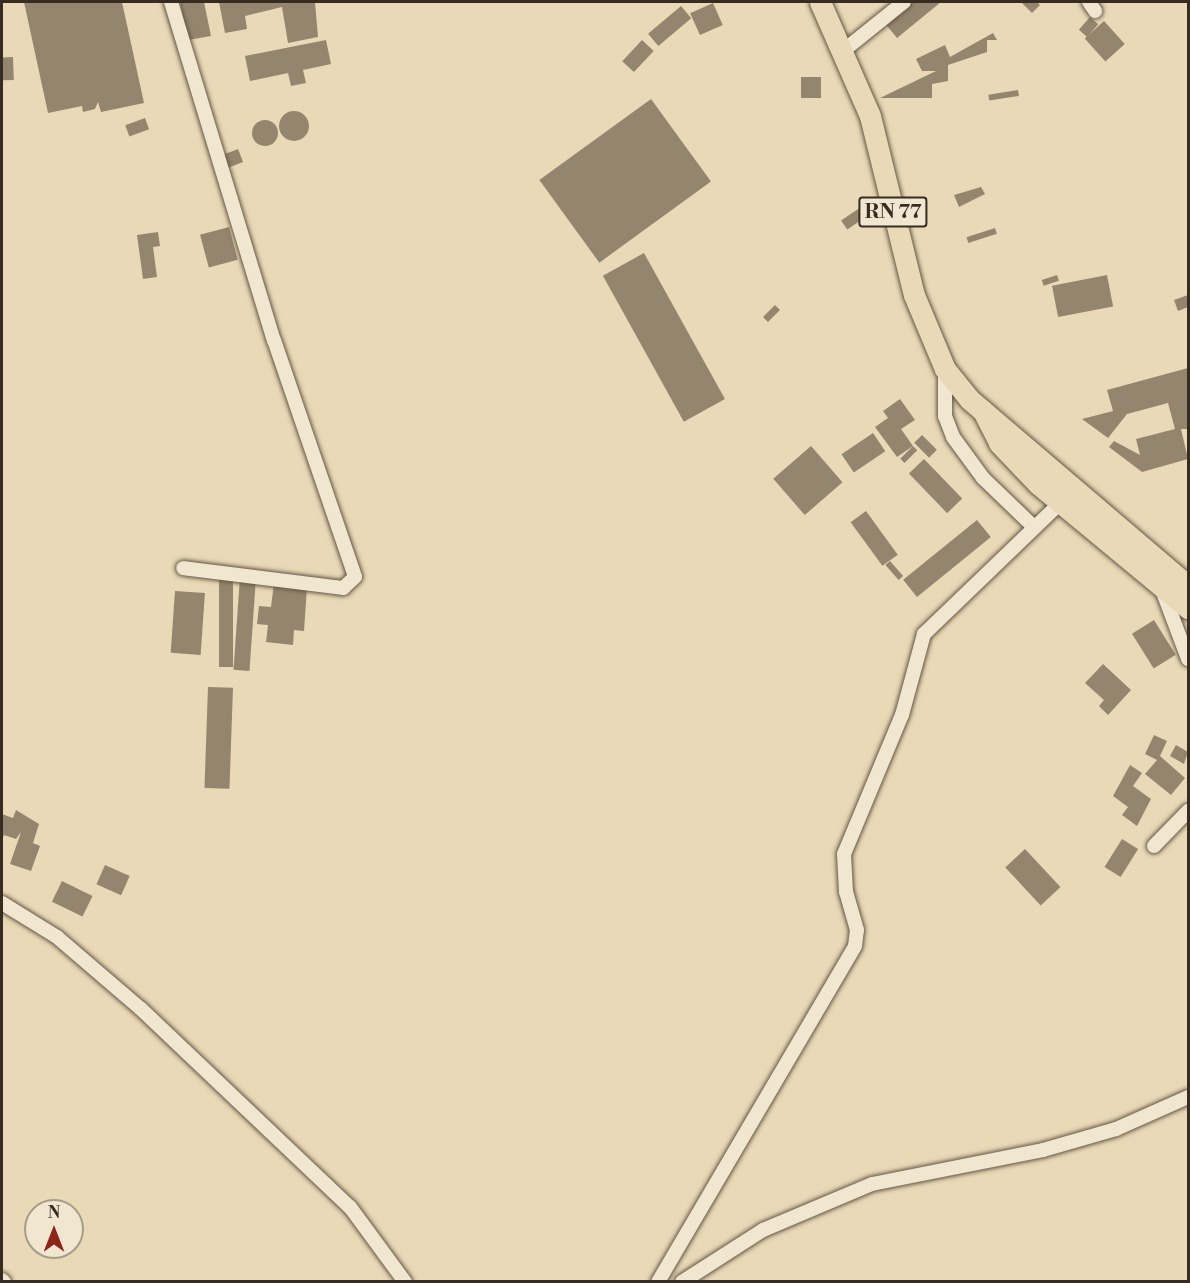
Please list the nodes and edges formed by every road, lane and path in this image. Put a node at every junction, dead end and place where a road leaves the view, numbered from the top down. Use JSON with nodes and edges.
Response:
{"nodes":[{"id":1,"x":171,"y":2,"type":"edge"},
{"id":2,"x":820,"y":2,"type":"edge"},
{"id":3,"x":904,"y":2,"type":"edge"},
{"id":4,"x":843,"y":51,"type":"junction"},
{"id":5,"x":945,"y":369,"type":"junction"},
{"id":6,"x":983,"y":411,"type":"junction"},
{"id":7,"x":1059,"y":504,"type":"junction"},
{"id":8,"x":1034,"y":527,"type":"junction"},
{"id":9,"x":183,"y":568,"type":"dead end"},
{"id":10,"x":1159,"y":582,"type":"junction"},
{"id":11,"x":1188,"y":586,"type":"edge"},
{"id":12,"x":1188,"y":608,"type":"edge"},
{"id":13,"x":1188,"y":659,"type":"edge"},
{"id":14,"x":1188,"y":811,"type":"edge"},
{"id":15,"x":1154,"y":846,"type":"dead end"},
{"id":16,"x":2,"y":903,"type":"edge"},
{"id":17,"x":1188,"y":1097,"type":"edge"},
{"id":18,"x":405,"y":1281,"type":"edge"},
{"id":19,"x":658,"y":1281,"type":"edge"},
{"id":20,"x":682,"y":1281,"type":"edge"}],
"edges":[{"from":1,"to":9,"type":"street"},
{"from":2,"to":4,"type":"main road","number":"RN 77"},
{"from":3,"to":4,"type":"street"},
{"from":4,"to":5,"type":"main road","number":"RN 77"},
{"from":5,"to":6,"type":"main road","number":"RN 77"},
{"from":5,"to":8,"type":"street"},
{"from":6,"to":7,"type":"main road"},
{"from":6,"to":11,"type":"main road","number":"RN 77"},
{"from":7,"to":8,"type":"street"},
{"from":7,"to":10,"type":"main road"},
{"from":8,"to":19,"type":"street"},
{"from":10,"to":12,"type":"main road"},
{"from":10,"to":13,"type":"street"},
{"from":14,"to":15,"type":"street"},
{"from":16,"to":18,"type":"street"},
{"from":17,"to":20,"type":"street"}]}
